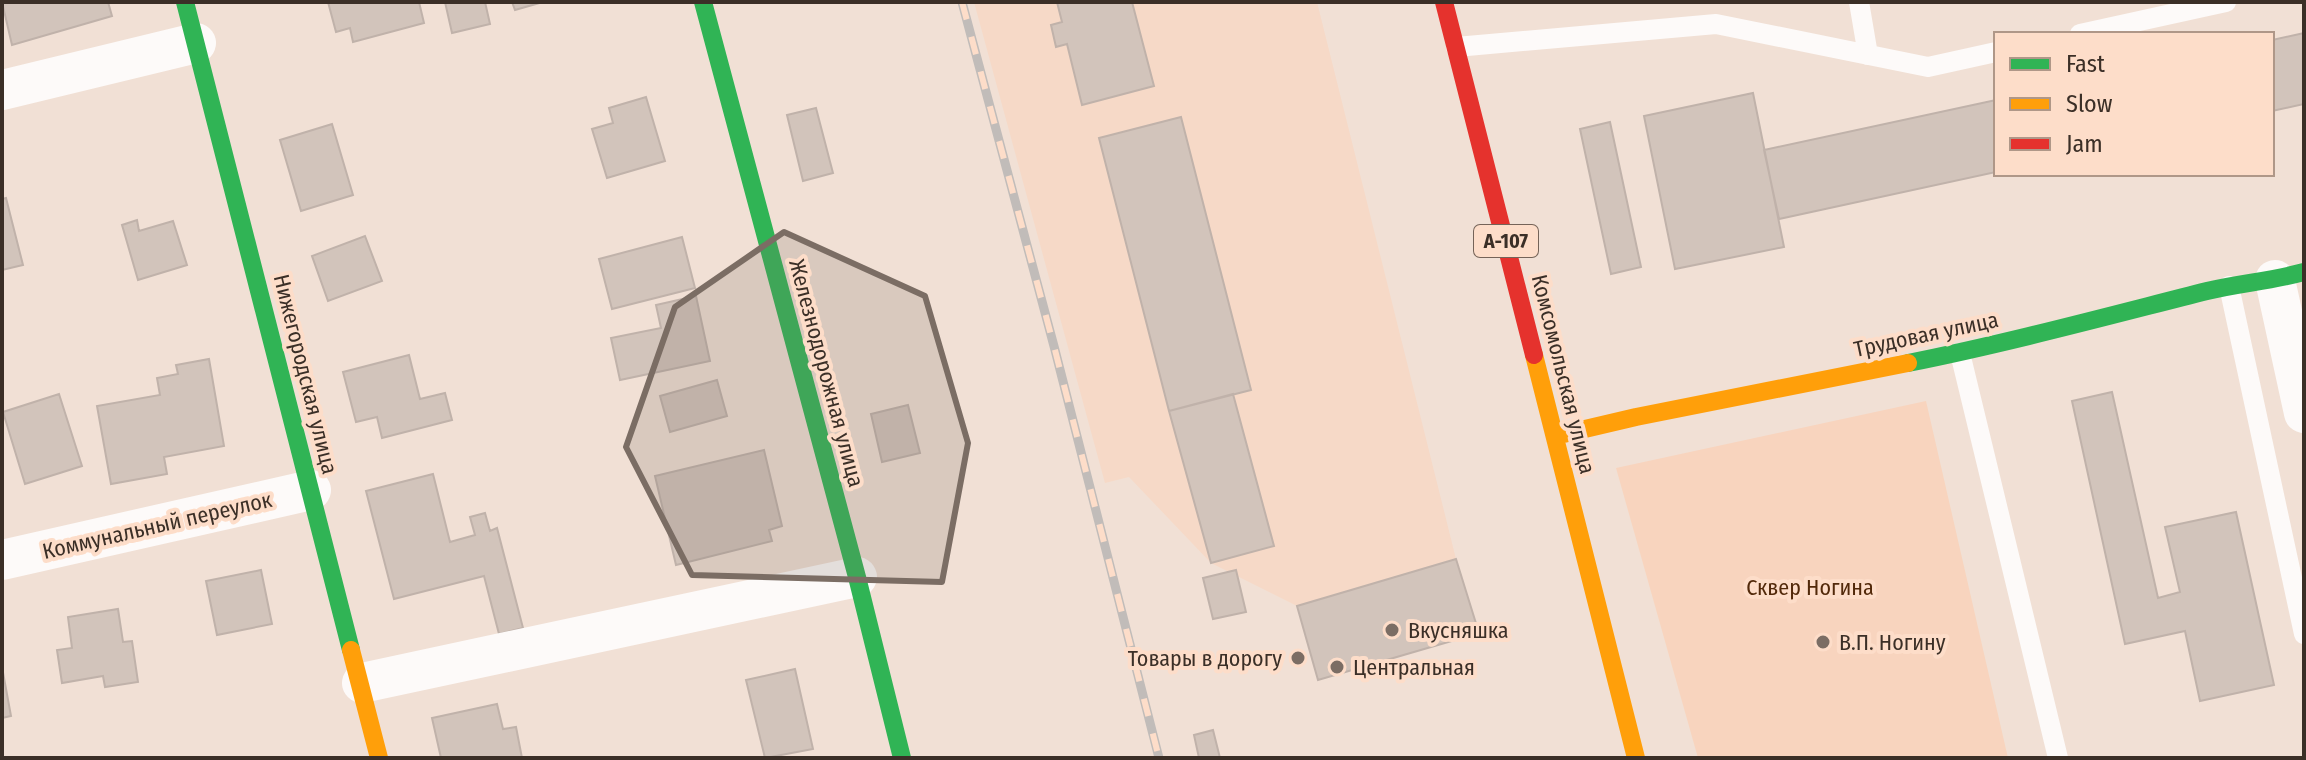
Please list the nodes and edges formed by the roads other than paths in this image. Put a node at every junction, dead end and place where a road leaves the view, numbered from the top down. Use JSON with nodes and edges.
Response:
{"nodes":[{"id":1,"x":185,"y":2,"type":"edge"},
{"id":2,"x":703,"y":2,"type":"edge"},
{"id":3,"x":1444,"y":2,"type":"edge"},
{"id":4,"x":1859,"y":2,"type":"edge"},
{"id":5,"x":2226,"y":2,"type":"edge"},
{"id":6,"x":2089,"y":32,"type":"edge"},
{"id":7,"x":196,"y":43,"type":"junction"},
{"id":8,"x":1456,"y":47,"type":"junction"},
{"id":9,"x":1994,"y":52,"type":"edge"},
{"id":10,"x":1868,"y":55,"type":"junction"},
{"id":11,"x":2,"y":90,"type":"edge"},
{"id":12,"x":2289,"y":276,"type":"edge"},
{"id":13,"x":2229,"y":286,"type":"junction"},
{"id":14,"x":1960,"y":353,"type":"junction"},
{"id":15,"x":2304,"y":413,"type":"edge"},
{"id":16,"x":1555,"y":436,"type":"junction"},
{"id":17,"x":311,"y":490,"type":"junction"},
{"id":18,"x":2,"y":560,"type":"edge"},
{"id":19,"x":857,"y":577,"type":"junction"},
{"id":20,"x":2304,"y":634,"type":"edge"},
{"id":21,"x":362,"y":683,"type":"junction"},
{"id":22,"x":379,"y":758,"type":"edge"},
{"id":23,"x":902,"y":758,"type":"edge"},
{"id":24,"x":1636,"y":758,"type":"edge"},
{"id":25,"x":2058,"y":758,"type":"edge"}],
"edges":[{"from":1,"to":7,"type":"street","name":"Нижегородская улица"},
{"from":2,"to":19,"type":"street","name":"Железнодорожная улица"},
{"from":3,"to":8,"type":"street","name":"Комсомольская улица","number":"А-107"},
{"from":4,"to":10,"type":"lane"},
{"from":5,"to":6,"type":"lane"},
{"from":7,"to":11,"type":"street"},
{"from":7,"to":17,"type":"street","name":"Нижегородская улица"},
{"from":8,"to":10,"type":"lane"},
{"from":8,"to":16,"type":"street","name":"Комсомольская улица","number":"А-107"},
{"from":9,"to":10,"type":"lane"},
{"from":12,"to":13,"type":"street","name":"Трудовая улица"},
{"from":12,"to":15,"type":"street"},
{"from":13,"to":14,"type":"street","name":"Трудовая улица"},
{"from":13,"to":20,"type":"lane"},
{"from":14,"to":16,"type":"street","name":"Трудовая улица"},
{"from":14,"to":25,"type":"lane"},
{"from":16,"to":24,"type":"street","name":"Комсомольская улица","number":"А-107"},
{"from":17,"to":18,"type":"street","name":"Коммунальный переулок"},
{"from":17,"to":21,"type":"street","name":"Нижегородская улица"},
{"from":19,"to":21,"type":"street"},
{"from":19,"to":23,"type":"street","name":"Железнодорожная улица"},
{"from":21,"to":22,"type":"street","name":"Нижегородская улица"}]}
